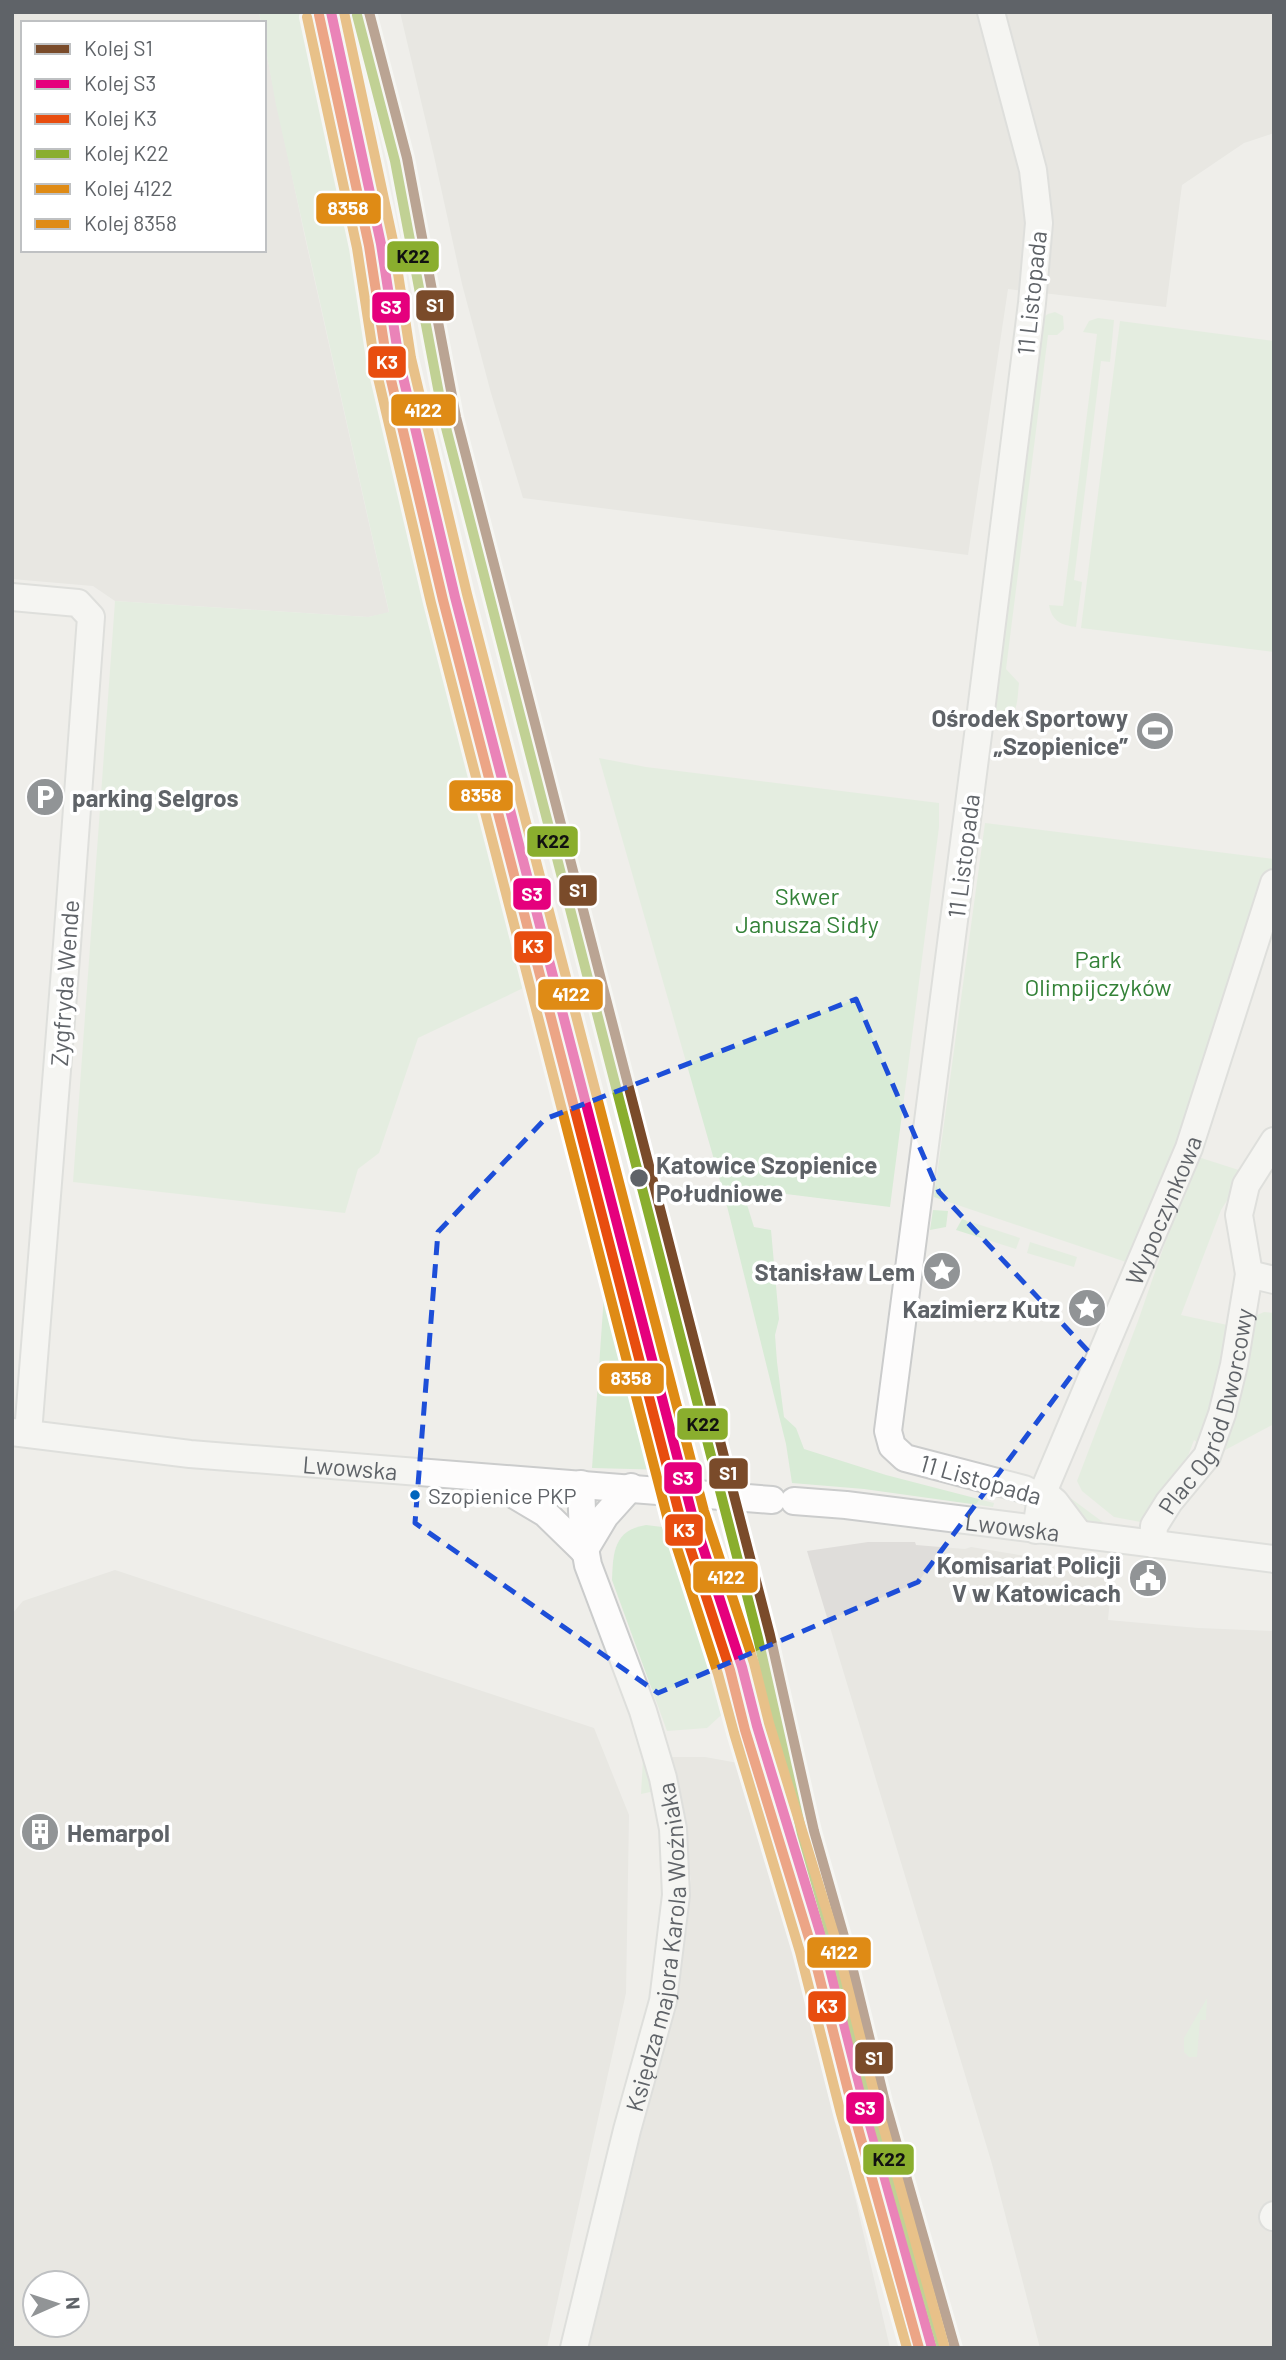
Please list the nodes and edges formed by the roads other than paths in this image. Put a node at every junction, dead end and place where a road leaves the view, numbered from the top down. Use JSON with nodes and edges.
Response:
{"nodes":[{"id":1,"x":991,"y":12,"type":"edge"},
{"id":2,"x":12,"y":597,"type":"edge"},
{"id":3,"x":1274,"y":883,"type":"edge"},
{"id":4,"x":1274,"y":1140,"type":"edge"},
{"id":5,"x":1261,"y":1277,"type":"edge"},
{"id":6,"x":20,"y":1432,"type":"edge"},
{"id":7,"x":483,"y":1476,"type":"junction"},
{"id":8,"x":581,"y":1484,"type":"junction"},
{"id":9,"x":631,"y":1487,"type":"junction"},
{"id":10,"x":1040,"y":1496,"type":"junction"},
{"id":11,"x":1034,"y":1529,"type":"junction"},
{"id":12,"x":1079,"y":1534,"type":"junction"},
{"id":13,"x":1153,"y":1544,"type":"junction"},
{"id":14,"x":584,"y":1551,"type":"junction"},
{"id":15,"x":1274,"y":1559,"type":"edge"},
{"id":16,"x":573,"y":2348,"type":"edge"}],
"edges":[{"from":1,"to":10,"type":"street","name":"11 Listopada"},
{"from":2,"to":6,"type":"street","name":"Zygfryda Wende"},
{"from":3,"to":10,"type":"street","name":"Wypoczynkowa"},
{"from":4,"to":5,"type":"street","name":"Plac Ogród Dworcowy"},
{"from":5,"to":13,"type":"street","name":"Plac Ogród Dworcowy"},
{"from":6,"to":7,"type":"street","name":"Lwowska"},
{"from":7,"to":8,"type":"street","name":"Lwowska"},
{"from":7,"to":14,"type":"street","name":"Księdza majora Karola Woźniaka"},
{"from":8,"to":9,"type":"street","name":"Lwowska"},
{"from":8,"to":14,"type":"street","name":"Księdza majora Karola Woźniaka"},
{"from":9,"to":11,"type":"street","name":"Lwowska"},
{"from":9,"to":14,"type":"street"},
{"from":10,"to":11,"type":"street","name":"Wypoczynkowa"},
{"from":10,"to":12,"type":"street","name":"11 Listopada"},
{"from":11,"to":12,"type":"street","name":"Lwowska"},
{"from":12,"to":13,"type":"street","name":"Lwowska"},
{"from":13,"to":15,"type":"street","name":"Lwowska"},
{"from":14,"to":16,"type":"street","name":"Księdza majora Karola Woźniaka"}]}
